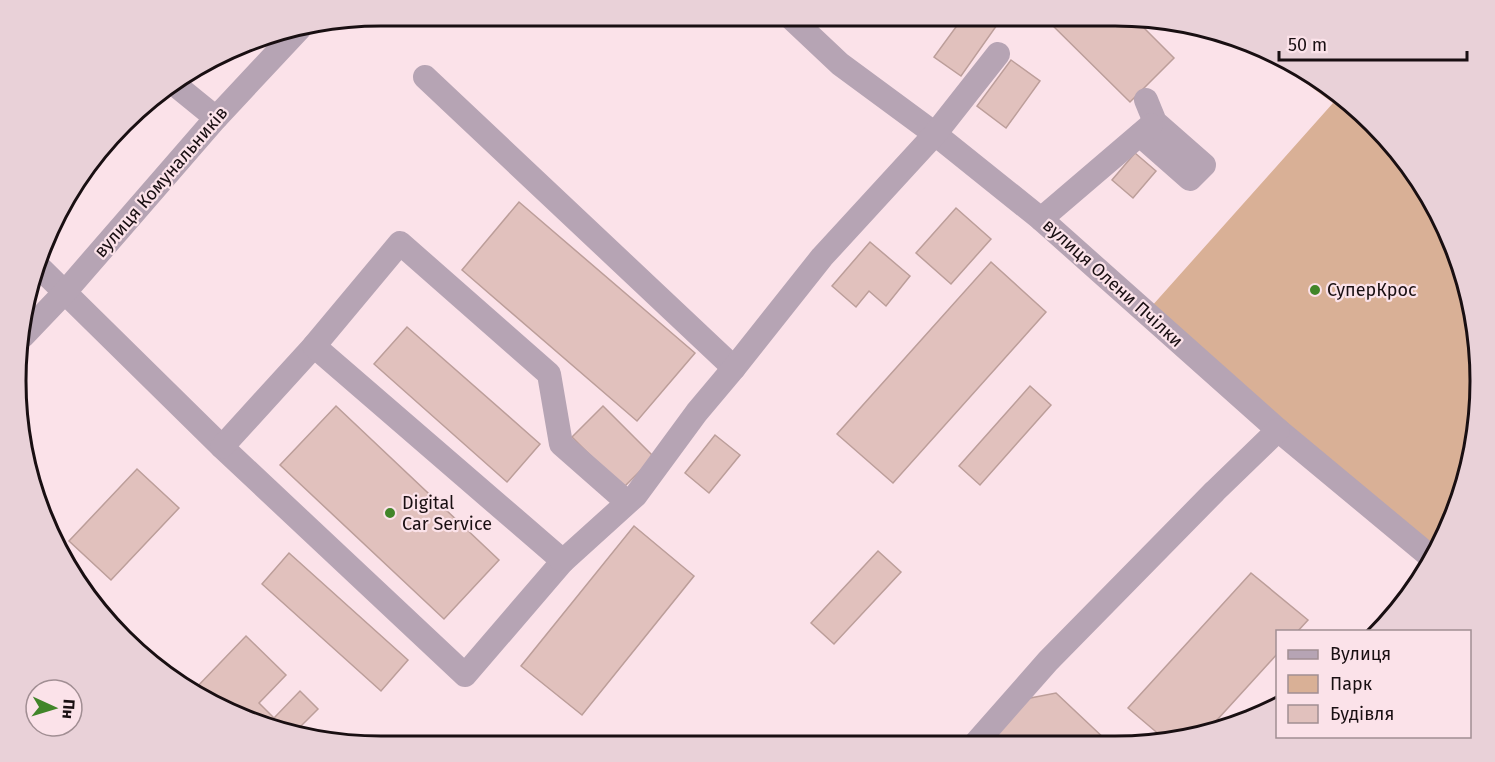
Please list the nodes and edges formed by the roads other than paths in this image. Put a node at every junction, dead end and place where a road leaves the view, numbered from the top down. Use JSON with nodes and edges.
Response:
{"nodes":[{"id":1,"x":800,"y":26,"type":"edge"},
{"id":2,"x":291,"y":37,"type":"edge"},
{"id":3,"x":998,"y":54,"type":"dead end"},
{"id":4,"x":424,"y":77,"type":"dead end"},
{"id":5,"x":179,"y":88,"type":"edge"},
{"id":6,"x":1146,"y":100,"type":"dead end"},
{"id":7,"x":216,"y":118,"type":"junction"},
{"id":8,"x":935,"y":134,"type":"junction"},
{"id":9,"x":1041,"y":219,"type":"junction"},
{"id":10,"x":43,"y":271,"type":"edge"},
{"id":11,"x":65,"y":292,"type":"junction"},
{"id":12,"x":30,"y":328,"type":"edge"},
{"id":13,"x":314,"y":346,"type":"junction"},
{"id":14,"x":734,"y":368,"type":"junction"},
{"id":15,"x":1278,"y":430,"type":"junction"},
{"id":16,"x":222,"y":447,"type":"junction"},
{"id":17,"x":627,"y":502,"type":"junction"},
{"id":18,"x":1425,"y":553,"type":"edge"},
{"id":19,"x":563,"y":561,"type":"junction"},
{"id":20,"x":982,"y":736,"type":"edge"}],
"edges":[{"from":1,"to":8,"type":"street","name":"вулиця Олени Пчілки"},
{"from":2,"to":7,"type":"street","name":"вулиця Комунальників"},
{"from":3,"to":8,"type":"street"},
{"from":4,"to":14,"type":"street"},
{"from":5,"to":7,"type":"street"},
{"from":6,"to":9,"type":"street"},
{"from":7,"to":11,"type":"street","name":"вулиця Комунальників"},
{"from":8,"to":9,"type":"street","name":"вулиця Олени Пчілки"},
{"from":8,"to":14,"type":"street"},
{"from":9,"to":15,"type":"street","name":"вулиця Олени Пчілки"},
{"from":10,"to":11,"type":"street"},
{"from":11,"to":12,"type":"street","name":"вулиця Комунальників"},
{"from":11,"to":16,"type":"street"},
{"from":13,"to":16,"type":"street"},
{"from":13,"to":17,"type":"street"},
{"from":13,"to":19,"type":"street"},
{"from":14,"to":17,"type":"street"},
{"from":15,"to":18,"type":"street","name":"вулиця Олени Пчілки"},
{"from":15,"to":20,"type":"street"},
{"from":16,"to":19,"type":"street"},
{"from":17,"to":19,"type":"street"}]}
